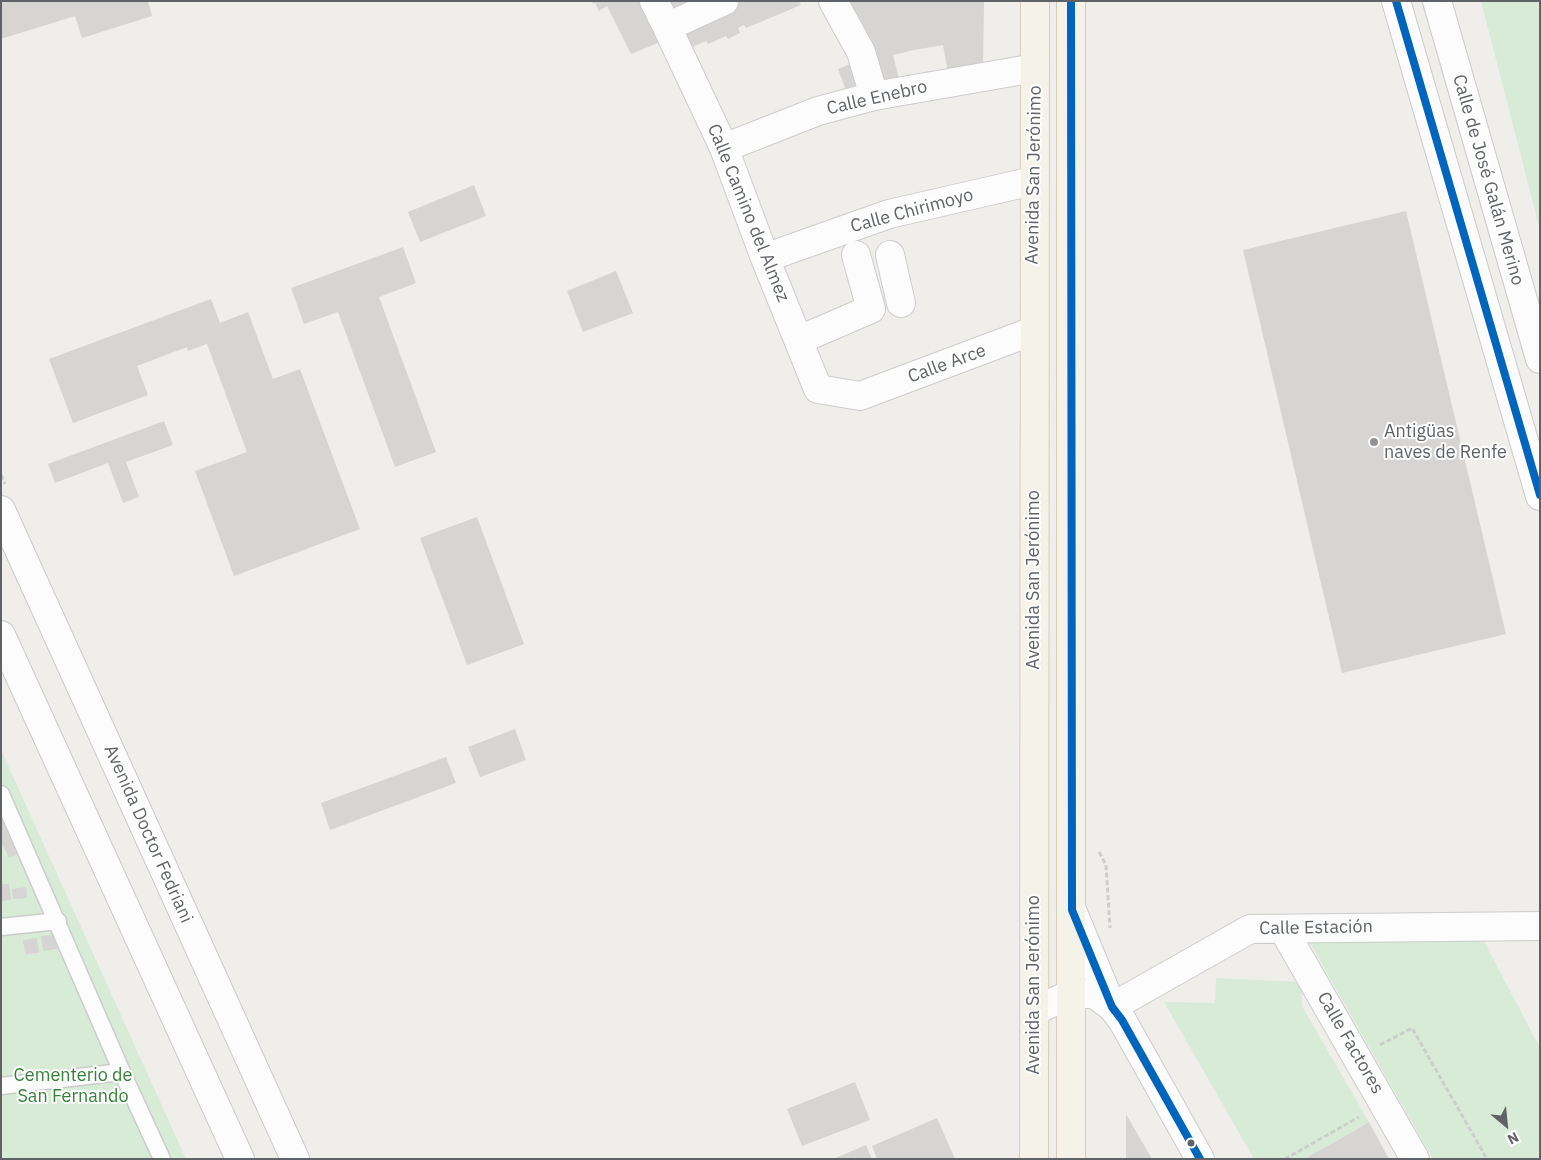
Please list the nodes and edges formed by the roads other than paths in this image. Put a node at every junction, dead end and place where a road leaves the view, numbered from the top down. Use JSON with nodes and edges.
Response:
{"nodes":[{"id":1,"x":654,"y":1,"type":"edge"},
{"id":2,"x":724,"y":1,"type":"edge"},
{"id":3,"x":833,"y":1,"type":"edge"},
{"id":4,"x":1035,"y":1,"type":"edge"},
{"id":5,"x":1071,"y":1,"type":"edge"},
{"id":6,"x":1396,"y":1,"type":"edge"},
{"id":7,"x":1436,"y":1,"type":"edge"},
{"id":8,"x":667,"y":27,"type":"junction"},
{"id":9,"x":1036,"y":68,"type":"junction"},
{"id":10,"x":874,"y":96,"type":"junction"},
{"id":11,"x":724,"y":148,"type":"junction"},
{"id":12,"x":1033,"y":181,"type":"junction"},
{"id":13,"x":856,"y":255,"type":"dead end"},
{"id":14,"x":764,"y":258,"type":"junction"},
{"id":15,"x":895,"y":279,"type":"dead end"},
{"id":16,"x":864,"y":285,"type":"junction"},
{"id":17,"x":1033,"y":331,"type":"junction"},
{"id":18,"x":799,"y":340,"type":"junction"},
{"id":19,"x":1540,"y":358,"type":"edge"},
{"id":20,"x":860,"y":396,"type":"joint"},
{"id":21,"x":1540,"y":496,"type":"edge"},
{"id":22,"x":1,"y":510,"type":"edge"},
{"id":23,"x":1,"y":635,"type":"edge"},
{"id":24,"x":1,"y":794,"type":"edge"},
{"id":25,"x":1072,"y":910,"type":"junction"},
{"id":26,"x":58,"y":921,"type":"junction"},
{"id":27,"x":1540,"y":926,"type":"edge"},
{"id":28,"x":1,"y":927,"type":"edge"},
{"id":29,"x":1283,"y":929,"type":"junction"},
{"id":30,"x":1071,"y":994,"type":"junction"},
{"id":31,"x":1112,"y":1007,"type":"junction"},
{"id":32,"x":1034,"y":1011,"type":"junction"},
{"id":33,"x":122,"y":1072,"type":"junction"},
{"id":34,"x":1,"y":1086,"type":"edge"},
{"id":35,"x":162,"y":1159,"type":"edge"},
{"id":36,"x":240,"y":1159,"type":"edge"},
{"id":37,"x":295,"y":1159,"type":"edge"},
{"id":38,"x":1034,"y":1159,"type":"edge"},
{"id":39,"x":1071,"y":1159,"type":"edge"},
{"id":40,"x":1200,"y":1159,"type":"edge"},
{"id":41,"x":1415,"y":1159,"type":"edge"}],
"edges":[{"from":1,"to":8,"type":"street","name":"Calle Camino del Almez"},
{"from":2,"to":8,"type":"street"},
{"from":3,"to":10,"type":"street"},
{"from":4,"to":9,"type":"main road","name":"Avenida San Jerónimo"},
{"from":5,"to":25,"type":"main road","name":"Avenida San Jerónimo"},
{"from":6,"to":21,"type":"street"},
{"from":7,"to":19,"type":"street","name":"Calle de José Galán Merino"},
{"from":8,"to":11,"type":"street","name":"Calle Camino del Almez"},
{"from":9,"to":10,"type":"street","name":"Calle Enebro"},
{"from":9,"to":12,"type":"main road","name":"Avenida San Jerónimo"},
{"from":10,"to":11,"type":"street","name":"Calle Enebro"},
{"from":11,"to":14,"type":"street","name":"Calle Camino del Almez"},
{"from":12,"to":14,"type":"street","name":"Calle Chirimoyo"},
{"from":12,"to":17,"type":"main road","name":"Avenida San Jerónimo"},
{"from":13,"to":16,"type":"street"},
{"from":14,"to":18,"type":"street","name":"Calle Camino del Almez"},
{"from":15,"to":16,"type":"street"},
{"from":16,"to":18,"type":"street"},
{"from":17,"to":20,"type":"street","name":"Calle Arce"},
{"from":17,"to":32,"type":"main road","name":"Avenida San Jerónimo"},
{"from":18,"to":20,"type":"street","name":"Calle Camino del Almez"},
{"from":22,"to":37,"type":"street","name":"Avenida Doctor Fedriani"},
{"from":23,"to":36,"type":"street"},
{"from":24,"to":26,"type":"lane"},
{"from":25,"to":30,"type":"main road","name":"Avenida San Jerónimo"},
{"from":25,"to":31,"type":"street"},
{"from":26,"to":28,"type":"lane"},
{"from":26,"to":33,"type":"lane"},
{"from":27,"to":29,"type":"street","name":"Calle Estación"},
{"from":29,"to":31,"type":"street","name":"Calle Estación"},
{"from":29,"to":41,"type":"street","name":"Calle Factores"},
{"from":30,"to":31,"type":"street"},
{"from":30,"to":32,"type":"street"},
{"from":30,"to":39,"type":"main road","name":"Avenida San Jerónimo"},
{"from":31,"to":40,"type":"street"},
{"from":32,"to":38,"type":"main road","name":"Avenida San Jerónimo"},
{"from":33,"to":34,"type":"lane"},
{"from":33,"to":35,"type":"lane"}]}
